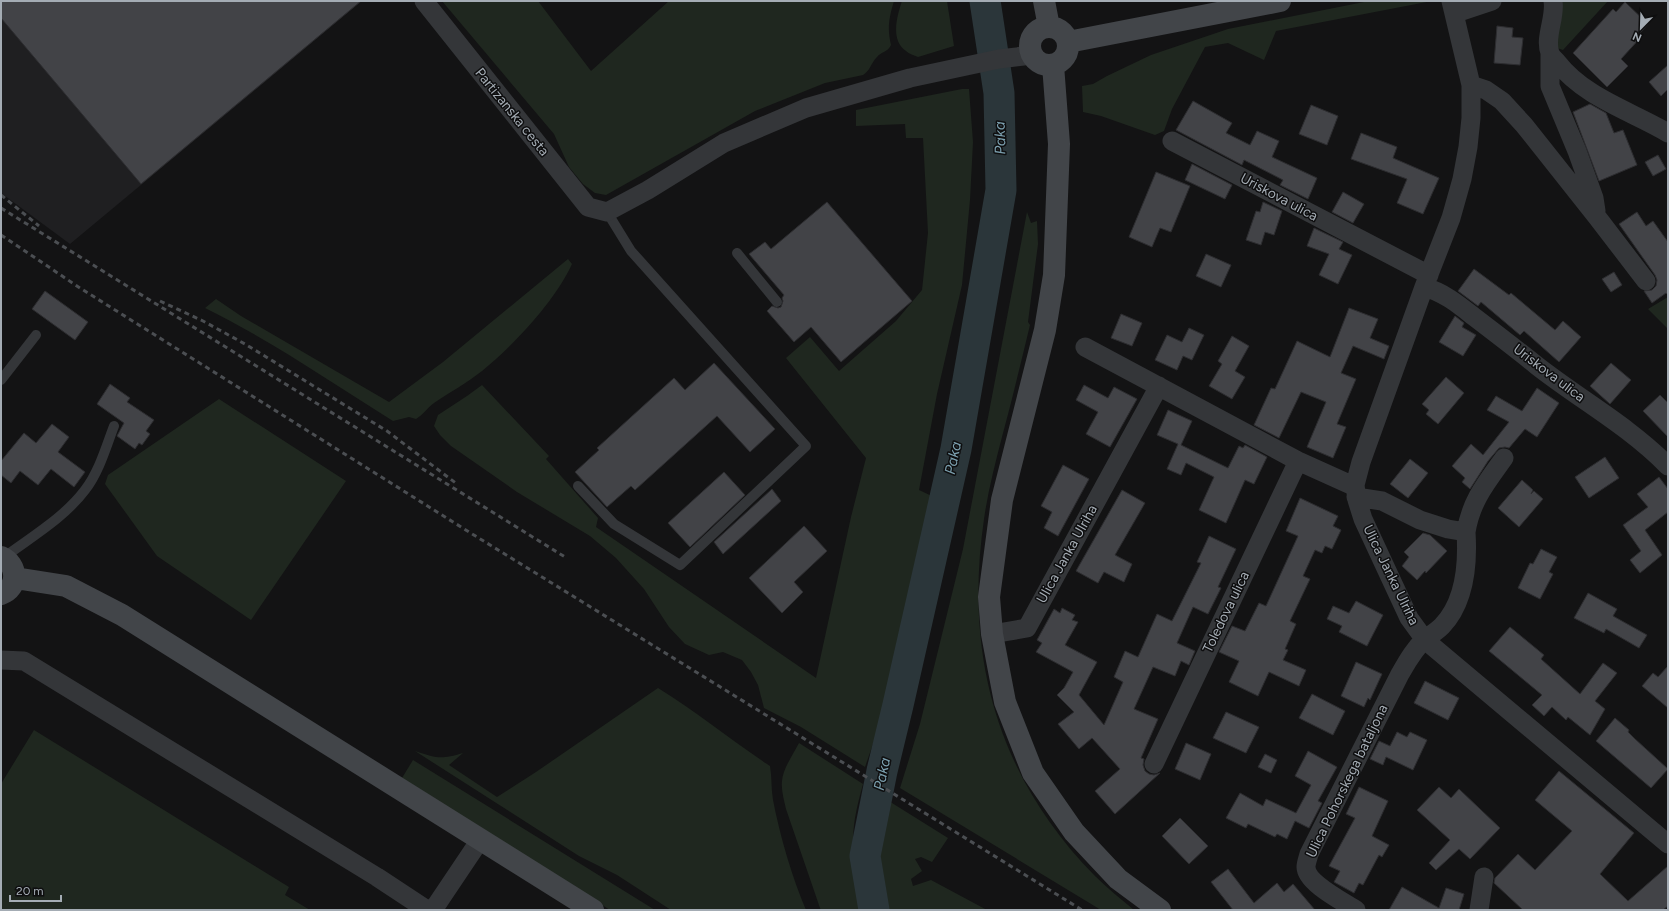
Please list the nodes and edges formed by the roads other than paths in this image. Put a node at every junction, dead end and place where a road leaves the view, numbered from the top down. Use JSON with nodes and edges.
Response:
{"nodes":[{"id":1,"x":424,"y":1,"type":"edge"},
{"id":2,"x":1044,"y":1,"type":"edge"},
{"id":3,"x":1280,"y":1,"type":"edge"},
{"id":4,"x":1492,"y":1,"type":"edge"},
{"id":5,"x":1553,"y":1,"type":"edge"},
{"id":6,"x":1453,"y":7,"type":"edge"},
{"id":7,"x":1049,"y":27,"type":"junction"},
{"id":8,"x":1068,"y":42,"type":"junction"},
{"id":9,"x":1550,"y":53,"type":"junction"},
{"id":10,"x":1032,"y":55,"type":"junction"},
{"id":11,"x":1053,"y":65,"type":"junction"},
{"id":12,"x":1472,"y":85,"type":"junction"},
{"id":13,"x":1668,"y":133,"type":"edge"},
{"id":14,"x":1172,"y":141,"type":"dead end"},
{"id":15,"x":607,"y":212,"type":"junction"},
{"id":16,"x":1597,"y":217,"type":"junction"},
{"id":17,"x":737,"y":253,"type":"dead end"},
{"id":18,"x":1427,"y":281,"type":"junction"},
{"id":19,"x":1646,"y":281,"type":"dead end"},
{"id":20,"x":778,"y":302,"type":"dead end"},
{"id":21,"x":36,"y":335,"type":"dead end"},
{"id":22,"x":1085,"y":347,"type":"dead end"},
{"id":23,"x":1,"y":380,"type":"edge"},
{"id":24,"x":1159,"y":386,"type":"junction"},
{"id":25,"x":114,"y":426,"type":"dead end"},
{"id":26,"x":1504,"y":458,"type":"dead end"},
{"id":27,"x":1298,"y":461,"type":"junction"},
{"id":28,"x":1668,"y":466,"type":"edge"},
{"id":29,"x":578,"y":486,"type":"dead end"},
{"id":30,"x":1356,"y":491,"type":"junction"},
{"id":31,"x":1466,"y":532,"type":"junction"},
{"id":32,"x":2,"y":558,"type":"edge"},
{"id":33,"x":15,"y":578,"type":"junction"},
{"id":34,"x":1,"y":594,"type":"edge"},
{"id":35,"x":992,"y":634,"type":"junction"},
{"id":36,"x":1425,"y":640,"type":"junction"},
{"id":37,"x":1,"y":660,"type":"edge"},
{"id":38,"x":1154,"y":764,"type":"dead end"},
{"id":39,"x":480,"y":840,"type":"junction"},
{"id":40,"x":1668,"y":844,"type":"edge"},
{"id":41,"x":1484,"y":877,"type":"dead end"},
{"id":42,"x":427,"y":910,"type":"edge"},
{"id":43,"x":433,"y":910,"type":"edge"},
{"id":44,"x":593,"y":910,"type":"edge"},
{"id":45,"x":1160,"y":910,"type":"edge"},
{"id":46,"x":1356,"y":910,"type":"edge"},
{"id":47,"x":1479,"y":910,"type":"edge"}],
"edges":[{"from":1,"to":15,"type":"street","name":"Partizanska cesta"},
{"from":2,"to":7,"type":"main road"},
{"from":3,"to":8,"type":"main road"},
{"from":4,"to":6,"type":"street"},
{"from":5,"to":9,"type":"street"},
{"from":6,"to":12,"type":"street"},
{"from":7,"to":8,"type":"main road"},
{"from":7,"to":10,"type":"main road"},
{"from":8,"to":11,"type":"main road"},
{"from":9,"to":13,"type":"street"},
{"from":9,"to":16,"type":"street"},
{"from":10,"to":11,"type":"main road"},
{"from":10,"to":15,"type":"street"},
{"from":11,"to":35,"type":"main road"},
{"from":12,"to":16,"type":"street"},
{"from":12,"to":18,"type":"street"},
{"from":14,"to":18,"type":"street","name":"Uriskova ulica"},
{"from":15,"to":29,"type":"lane"},
{"from":16,"to":19,"type":"street"},
{"from":17,"to":20,"type":"lane"},
{"from":18,"to":28,"type":"street","name":"Uriskova ulica"},
{"from":18,"to":30,"type":"street"},
{"from":21,"to":23,"type":"lane"},
{"from":22,"to":24,"type":"street"},
{"from":24,"to":27,"type":"street"},
{"from":24,"to":35,"type":"street","name":"Ulica Janka Ulriha"},
{"from":25,"to":32,"type":"lane"},
{"from":26,"to":31,"type":"street","name":"Ulica Pohorskega bataljona"},
{"from":27,"to":30,"type":"street"},
{"from":27,"to":38,"type":"street","name":"Toledova ulica"},
{"from":30,"to":31,"type":"street"},
{"from":30,"to":36,"type":"street","name":"Ulica Janka Ulriha"},
{"from":31,"to":36,"type":"street","name":"Ulica Pohorskega bataljona"},
{"from":32,"to":33,"type":"main road"},
{"from":33,"to":34,"type":"main road"},
{"from":33,"to":39,"type":"main road"},
{"from":35,"to":45,"type":"main road"},
{"from":36,"to":40,"type":"street","name":"Ulica Janka Ulriha"},
{"from":36,"to":46,"type":"street","name":"Ulica Pohorskega bataljona"},
{"from":37,"to":42,"type":"street"},
{"from":39,"to":43,"type":"street"},
{"from":39,"to":44,"type":"main road"},
{"from":41,"to":47,"type":"street"}]}
